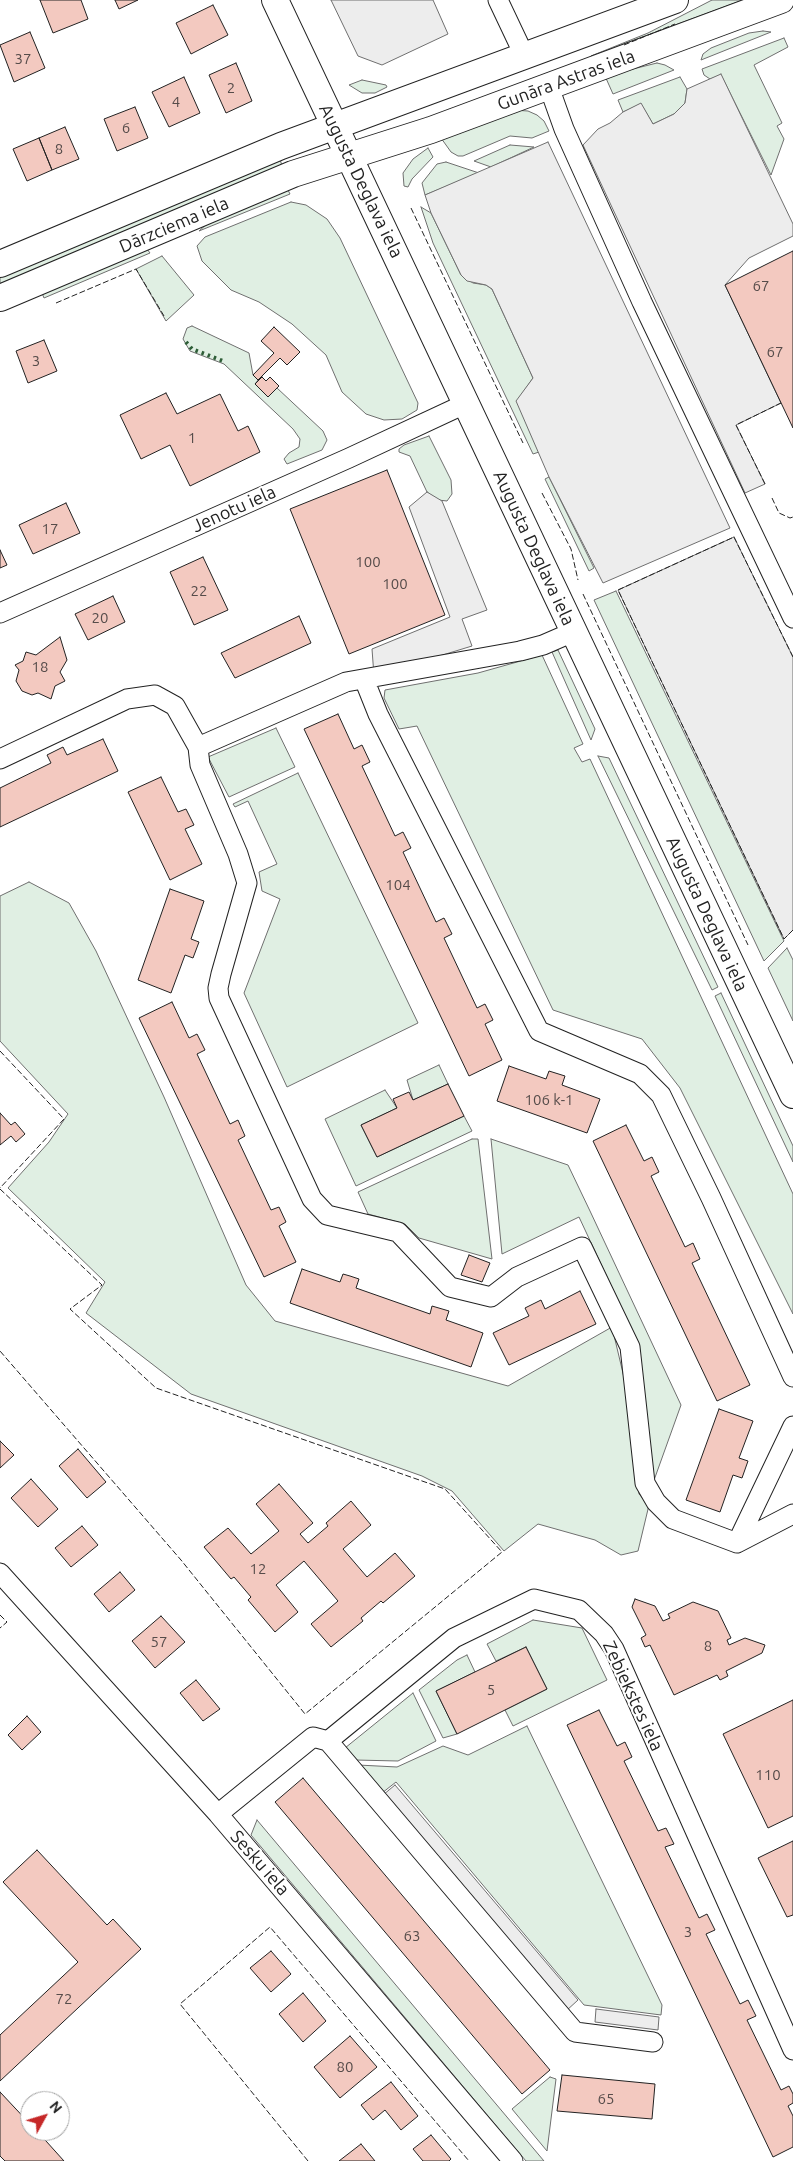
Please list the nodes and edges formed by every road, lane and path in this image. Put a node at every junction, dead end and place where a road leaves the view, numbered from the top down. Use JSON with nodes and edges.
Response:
{"nodes":[{"id":1,"x":275,"y":0,"type":"edge"},
{"id":2,"x":498,"y":0,"type":"edge"},
{"id":3,"x":675,"y":0,"type":"edge"},
{"id":4,"x":782,"y":0,"type":"edge"},
{"id":5,"x":615,"y":23,"type":"junction"},
{"id":6,"x":524,"y":57,"type":"junction"},
{"id":7,"x":549,"y":87,"type":"junction"},
{"id":8,"x":336,"y":127,"type":"junction"},
{"id":9,"x":350,"y":158,"type":"junction"},
{"id":10,"x":0,"y":264,"type":"edge"},
{"id":11,"x":0,"y":298,"type":"edge"},
{"id":12,"x":467,"y":403,"type":"junction"},
{"id":13,"x":0,"y":613,"type":"edge"},
{"id":14,"x":793,"y":618,"type":"edge"},
{"id":15,"x":573,"y":632,"type":"junction"},
{"id":16,"x":364,"y":679,"type":"junction"},
{"id":17,"x":198,"y":746,"type":"junction"},
{"id":18,"x":0,"y":759,"type":"edge"},
{"id":19,"x":793,"y":1095,"type":"edge"},
{"id":20,"x":793,"y":1377,"type":"edge"},
{"id":21,"x":793,"y":1426,"type":"edge"},
{"id":22,"x":793,"y":1514,"type":"edge"},
{"id":23,"x":736,"y":1543,"type":"junction"},
{"id":24,"x":0,"y":1573,"type":"edge"},
{"id":25,"x":328,"y":1741,"type":"junction"},
{"id":26,"x":218,"y":1814,"type":"junction"},
{"id":27,"x":653,"y":2042,"type":"dead end"},
{"id":28,"x":793,"y":2050,"type":"edge"},
{"id":29,"x":513,"y":2161,"type":"edge"}],
"edges":[{"from":1,"to":8,"type":"main road","name":"Augusta Deglava iela"},
{"from":2,"to":6,"type":"street"},
{"from":3,"to":5,"type":"main road","name":"Gunāra Astras iela"},
{"from":4,"to":7,"type":"main road","name":"Gunāra Astras iela"},
{"from":5,"to":6,"type":"main road","name":"Gunāra Astras iela"},
{"from":5,"to":7,"type":"main road"},
{"from":6,"to":8,"type":"main road","name":"Gunāra Astras iela"},
{"from":7,"to":9,"type":"main road","name":"Gunāra Astras iela"},
{"from":7,"to":14,"type":"street"},
{"from":8,"to":9,"type":"main road","name":"Augusta Deglava iela"},
{"from":8,"to":10,"type":"main road","name":"Dārzciema iela"},
{"from":9,"to":11,"type":"main road","name":"Dārzciema iela"},
{"from":9,"to":12,"type":"main road","name":"Augusta Deglava iela"},
{"from":12,"to":13,"type":"street","name":"Jenotu iela"},
{"from":12,"to":15,"type":"main road","name":"Augusta Deglava iela"},
{"from":15,"to":16,"type":"street"},
{"from":15,"to":19,"type":"main road","name":"Augusta Deglava iela"},
{"from":16,"to":17,"type":"street"},
{"from":16,"to":20,"type":"street"},
{"from":17,"to":18,"type":"street"},
{"from":17,"to":23,"type":"street"},
{"from":21,"to":23,"type":"street"},
{"from":22,"to":23,"type":"street"},
{"from":24,"to":26,"type":"street","name":"Sesku iela"},
{"from":25,"to":26,"type":"street"},
{"from":25,"to":27,"type":"street"},
{"from":25,"to":28,"type":"street","name":"Zebiekstes iela"},
{"from":26,"to":29,"type":"street","name":"Sesku iela"}]}
